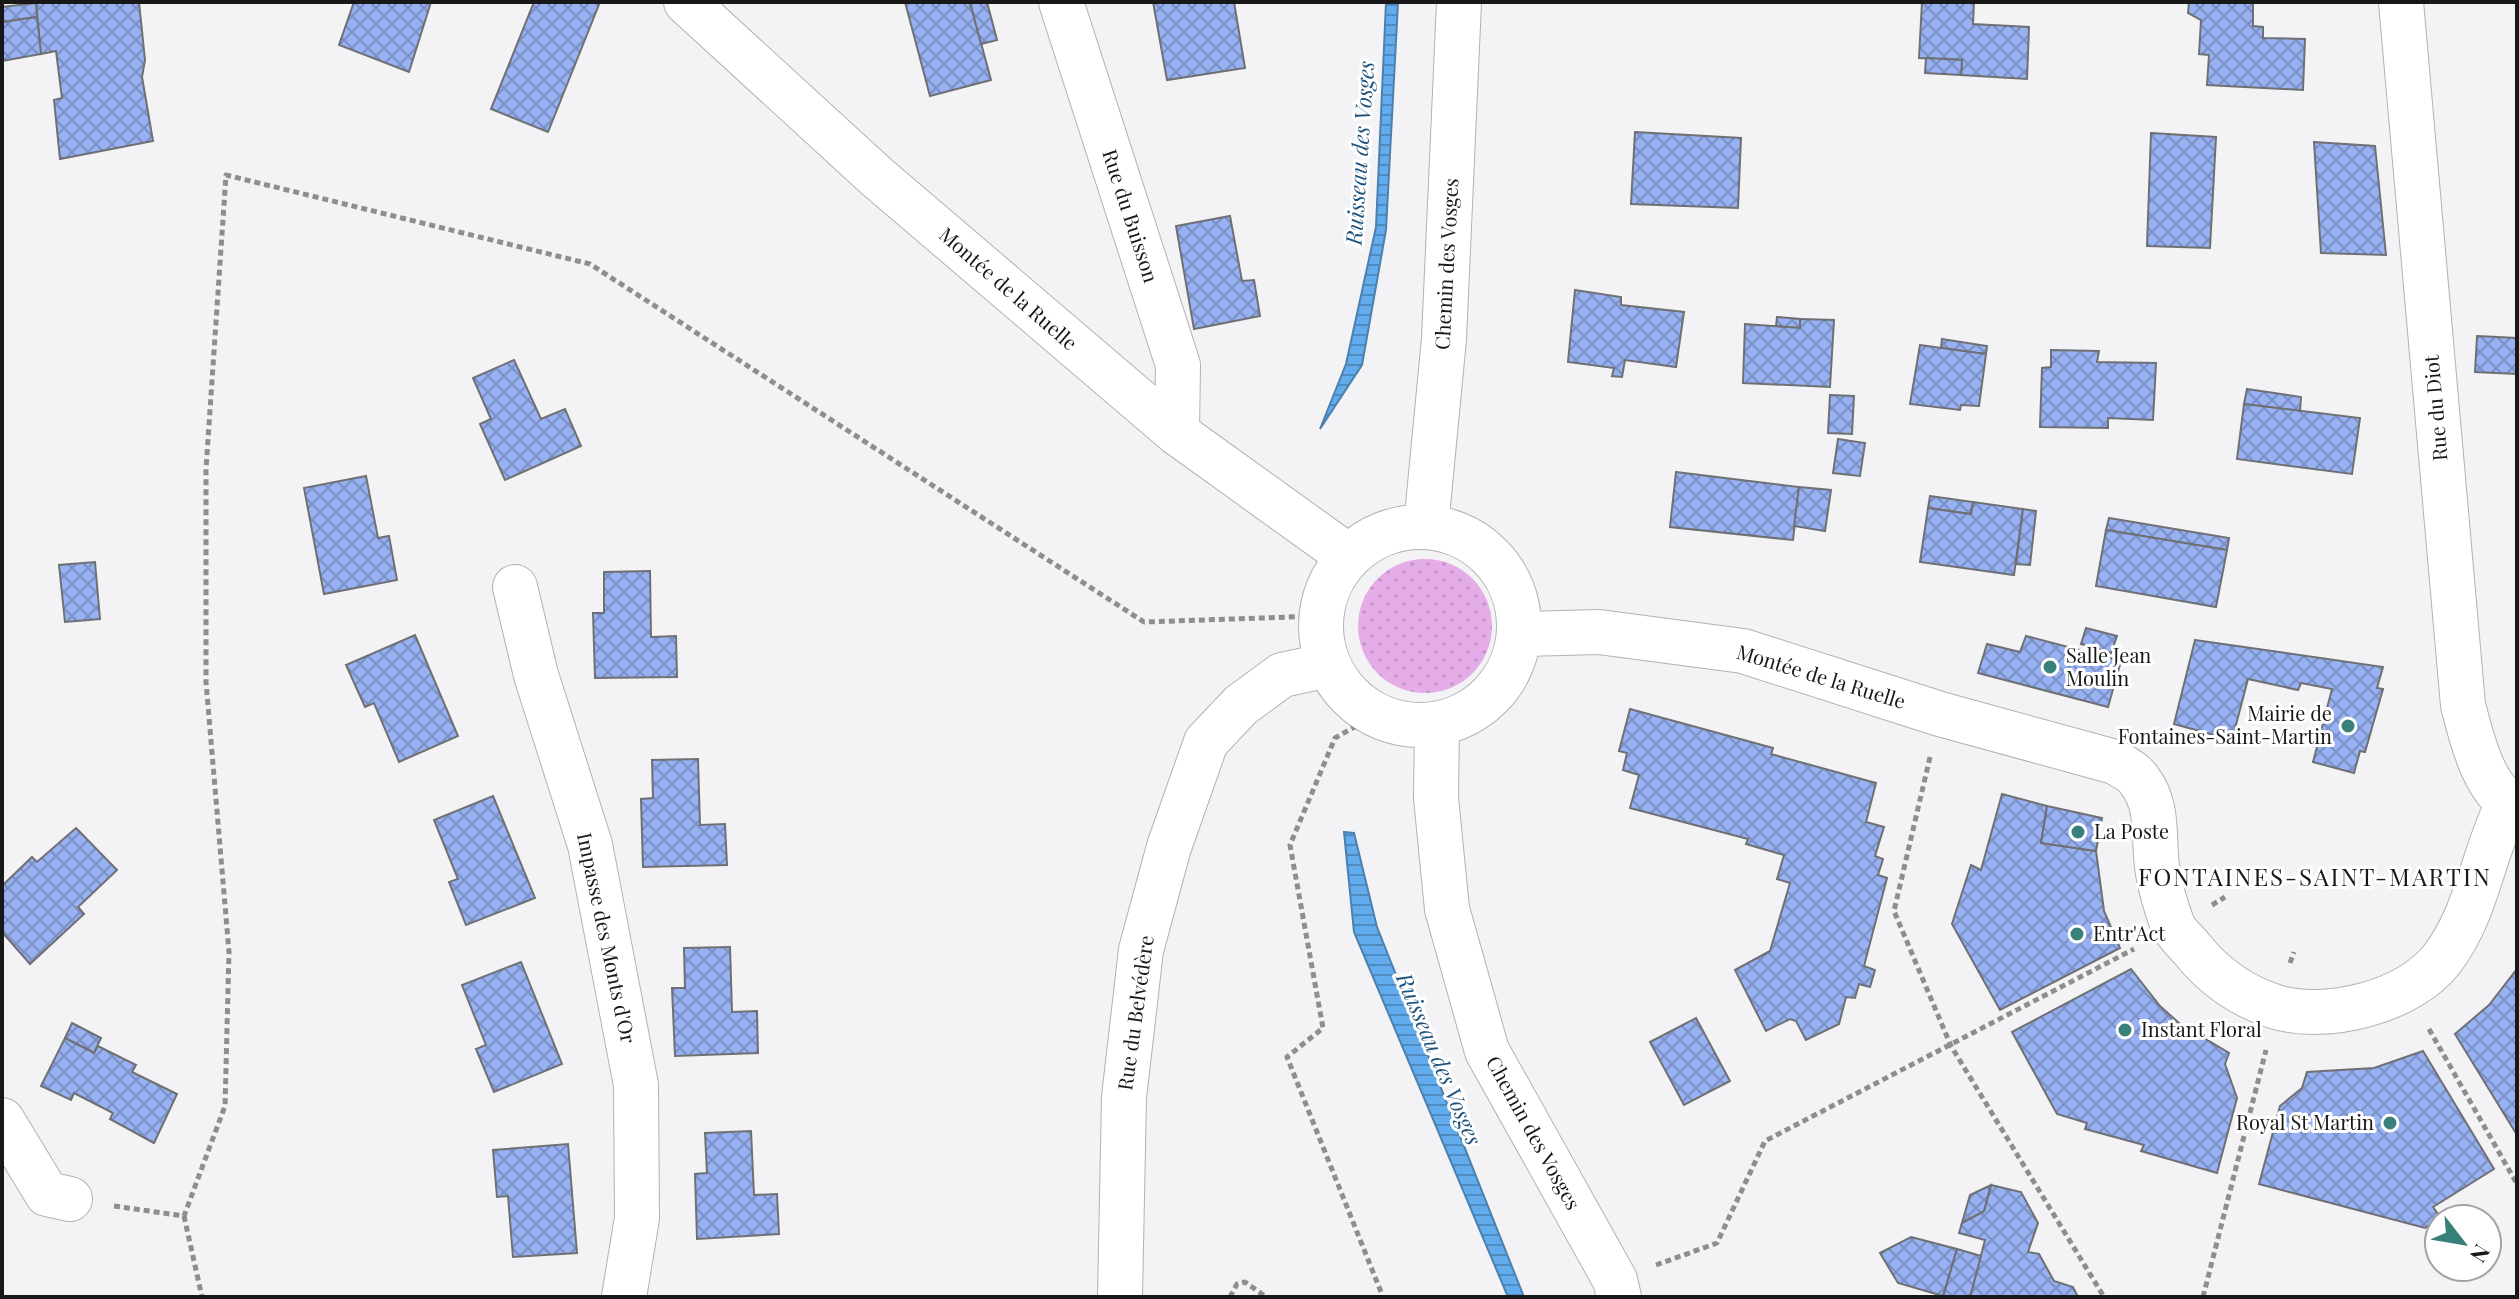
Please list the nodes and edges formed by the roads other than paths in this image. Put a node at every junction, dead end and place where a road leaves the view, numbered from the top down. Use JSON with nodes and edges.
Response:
{"nodes":[{"id":1,"x":686,"y":2,"type":"edge"},
{"id":2,"x":1061,"y":2,"type":"edge"},
{"id":3,"x":1459,"y":2,"type":"edge"},
{"id":4,"x":2401,"y":2,"type":"edge"},
{"id":5,"x":1177,"y":433,"type":"junction"},
{"id":6,"x":1426,"y":526,"type":"junction"},
{"id":7,"x":1348,"y":556,"type":"junction"},
{"id":8,"x":515,"y":587,"type":"dead end"},
{"id":9,"x":1520,"y":634,"type":"junction"},
{"id":10,"x":1328,"y":665,"type":"junction"},
{"id":11,"x":1437,"y":725,"type":"junction"},
{"id":12,"x":2512,"y":805,"type":"edge"},
{"id":13,"x":2,"y":1120,"type":"edge"},
{"id":14,"x":70,"y":1199,"type":"dead end"},
{"id":15,"x":1617,"y":1288,"type":"edge"},
{"id":16,"x":624,"y":1297,"type":"edge"},
{"id":17,"x":1120,"y":1297,"type":"edge"}],
"edges":[{"from":1,"to":5,"type":"street","name":"Montée de la Ruelle"},
{"from":2,"to":5,"type":"street","name":"Rue du Buisson"},
{"from":3,"to":6,"type":"street","name":"Chemin des Vosges"},
{"from":4,"to":12,"type":"street","name":"Rue du Diot"},
{"from":5,"to":7,"type":"street","name":"Montée de la Ruelle"},
{"from":6,"to":7,"type":"street"},
{"from":6,"to":9,"type":"street"},
{"from":7,"to":10,"type":"street"},
{"from":8,"to":16,"type":"street","name":"Impasse des Monts d'Or"},
{"from":9,"to":11,"type":"street"},
{"from":9,"to":12,"type":"street","name":"Montée de la Ruelle"},
{"from":10,"to":11,"type":"street"},
{"from":10,"to":17,"type":"street","name":"Rue du Belvédère"},
{"from":11,"to":15,"type":"street","name":"Chemin des Vosges"},
{"from":13,"to":14,"type":"street"}]}
